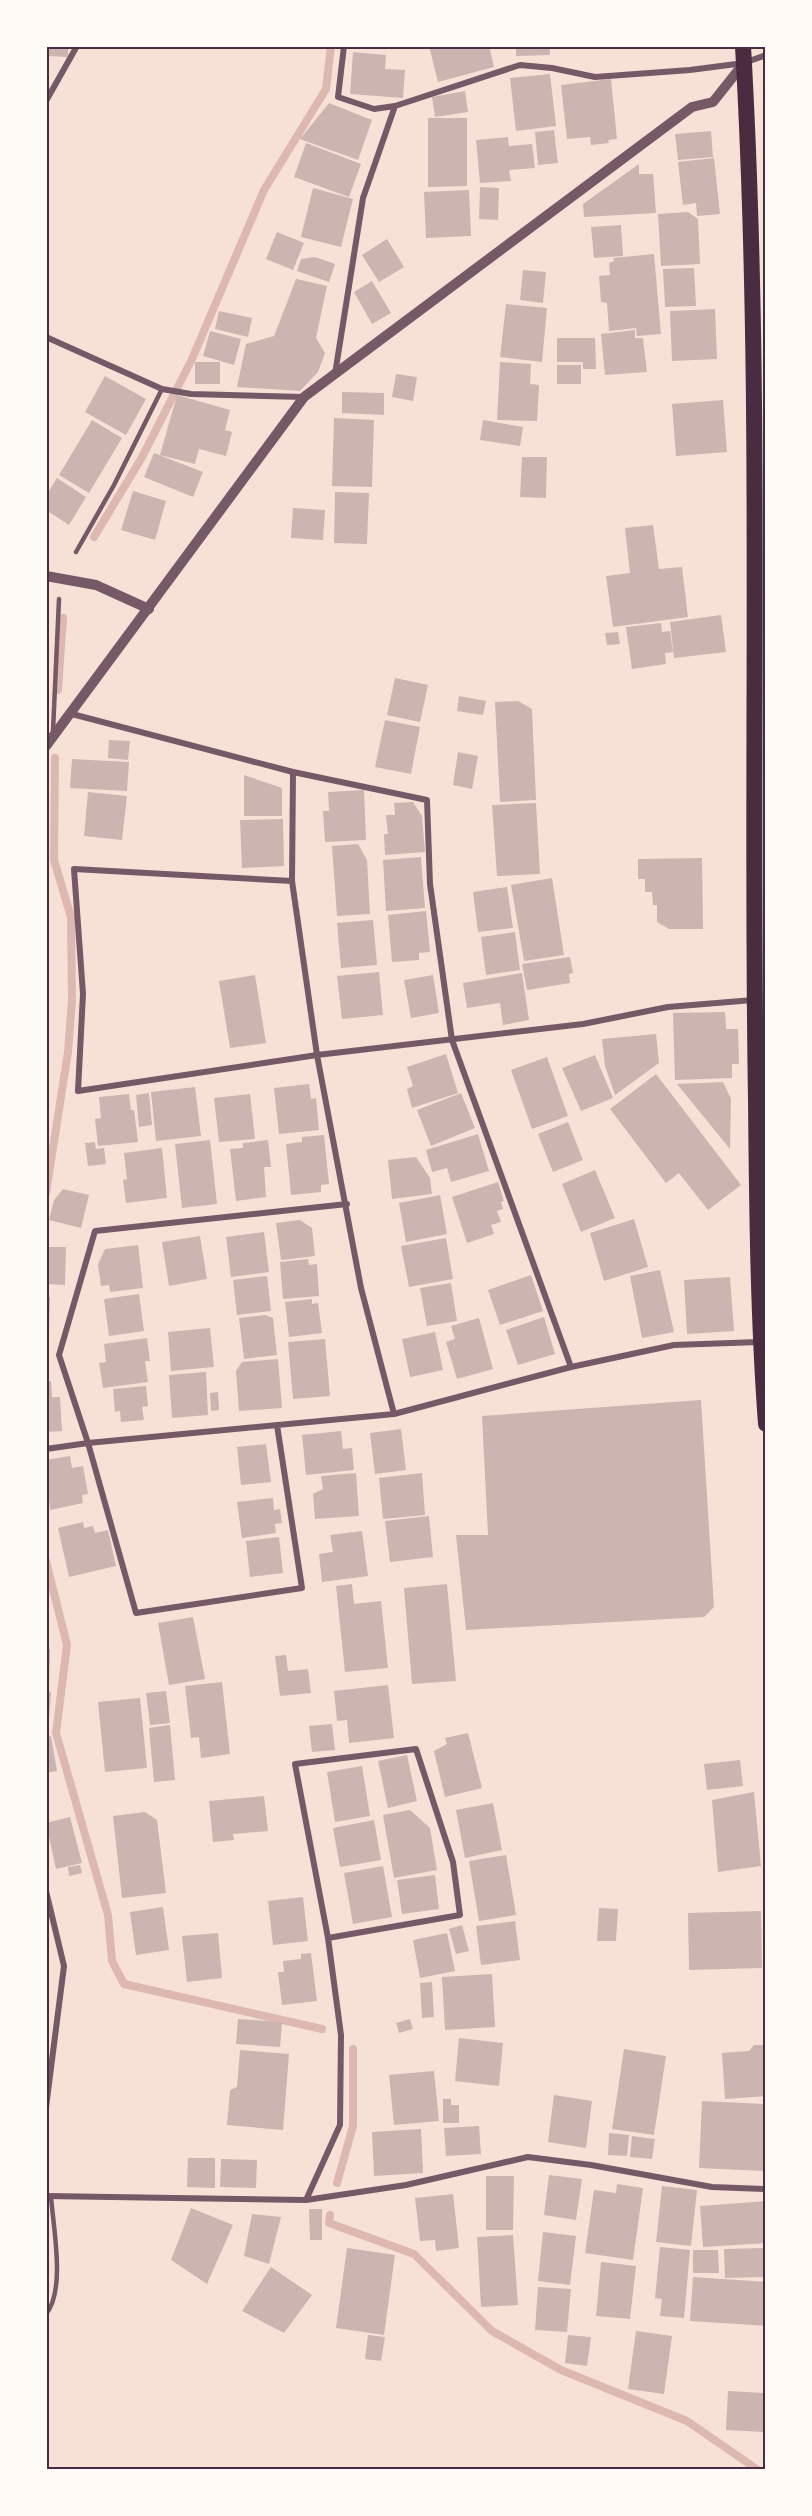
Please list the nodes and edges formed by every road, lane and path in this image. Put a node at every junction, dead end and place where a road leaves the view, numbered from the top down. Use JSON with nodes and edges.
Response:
{"nodes":[{"id":1,"x":77,"y":46,"type":"edge"},
{"id":2,"x":344,"y":46,"type":"edge"},
{"id":3,"x":743,"y":55,"type":"edge"},
{"id":4,"x":765,"y":55,"type":"edge"},
{"id":5,"x":46,"y":101,"type":"edge"},
{"id":6,"x":395,"y":106,"type":"junction"},
{"id":7,"x":46,"y":337,"type":"edge"},
{"id":8,"x":335,"y":375,"type":"junction"},
{"id":9,"x":162,"y":389,"type":"junction"},
{"id":10,"x":304,"y":397,"type":"junction"},
{"id":11,"x":76,"y":552,"type":"dead end"},
{"id":12,"x":46,"y":576,"type":"edge"},
{"id":13,"x":59,"y":599,"type":"dead end"},
{"id":14,"x":149,"y":609,"type":"junction"},
{"id":15,"x":72,"y":714,"type":"junction"},
{"id":16,"x":49,"y":742,"type":"edge"},
{"id":17,"x":293,"y":772,"type":"junction"},
{"id":18,"x":292,"y":880,"type":"junction"},
{"id":19,"x":754,"y":1000,"type":"junction"},
{"id":20,"x":452,"y":1040,"type":"junction"},
{"id":21,"x":317,"y":1055,"type":"junction"},
{"id":22,"x":347,"y":1204,"type":"junction"},
{"id":23,"x":760,"y":1342,"type":"junction"},
{"id":24,"x":571,"y":1367,"type":"junction"},
{"id":25,"x":394,"y":1414,"type":"junction"},
{"id":26,"x":765,"y":1424,"type":"edge"},
{"id":27,"x":277,"y":1425,"type":"junction"},
{"id":28,"x":88,"y":1443,"type":"junction"},
{"id":29,"x":46,"y":1449,"type":"edge"},
{"id":30,"x":46,"y":1892,"type":"edge"},
{"id":31,"x":328,"y":1938,"type":"junction"},
{"id":32,"x":46,"y":2107,"type":"edge"},
{"id":33,"x":765,"y":2189,"type":"edge"},
{"id":34,"x":49,"y":2196,"type":"edge"},
{"id":35,"x":306,"y":2200,"type":"junction"},
{"id":36,"x":46,"y":2314,"type":"edge"}],
"edges":[{"from":1,"to":5,"type":"street"},
{"from":2,"to":6,"type":"street"},
{"from":3,"to":4,"type":"street"},
{"from":3,"to":6,"type":"street"},
{"from":3,"to":8,"type":"street"},
{"from":3,"to":19,"type":"highway"},
{"from":6,"to":8,"type":"street"},
{"from":7,"to":9,"type":"street"},
{"from":8,"to":10,"type":"street"},
{"from":9,"to":10,"type":"street"},
{"from":9,"to":11,"type":"lane"},
{"from":10,"to":14,"type":"street"},
{"from":12,"to":14,"type":"street"},
{"from":13,"to":16,"type":"lane"},
{"from":14,"to":15,"type":"street"},
{"from":15,"to":16,"type":"street"},
{"from":15,"to":17,"type":"street"},
{"from":17,"to":18,"type":"street"},
{"from":17,"to":20,"type":"street"},
{"from":18,"to":21,"type":"street"},
{"from":18,"to":21,"type":"street"},
{"from":19,"to":20,"type":"street"},
{"from":19,"to":23,"type":"highway"},
{"from":20,"to":21,"type":"street"},
{"from":20,"to":24,"type":"street"},
{"from":21,"to":22,"type":"street"},
{"from":22,"to":25,"type":"street"},
{"from":22,"to":28,"type":"street"},
{"from":23,"to":24,"type":"street"},
{"from":23,"to":26,"type":"highway"},
{"from":24,"to":25,"type":"street"},
{"from":25,"to":27,"type":"street"},
{"from":27,"to":28,"type":"street"},
{"from":27,"to":28,"type":"street"},
{"from":28,"to":29,"type":"street"},
{"from":30,"to":32,"type":"street"},
{"from":31,"to":31,"type":"street"},
{"from":31,"to":35,"type":"street"},
{"from":33,"to":35,"type":"street"},
{"from":34,"to":35,"type":"street"},
{"from":34,"to":36,"type":"lane"}]}
